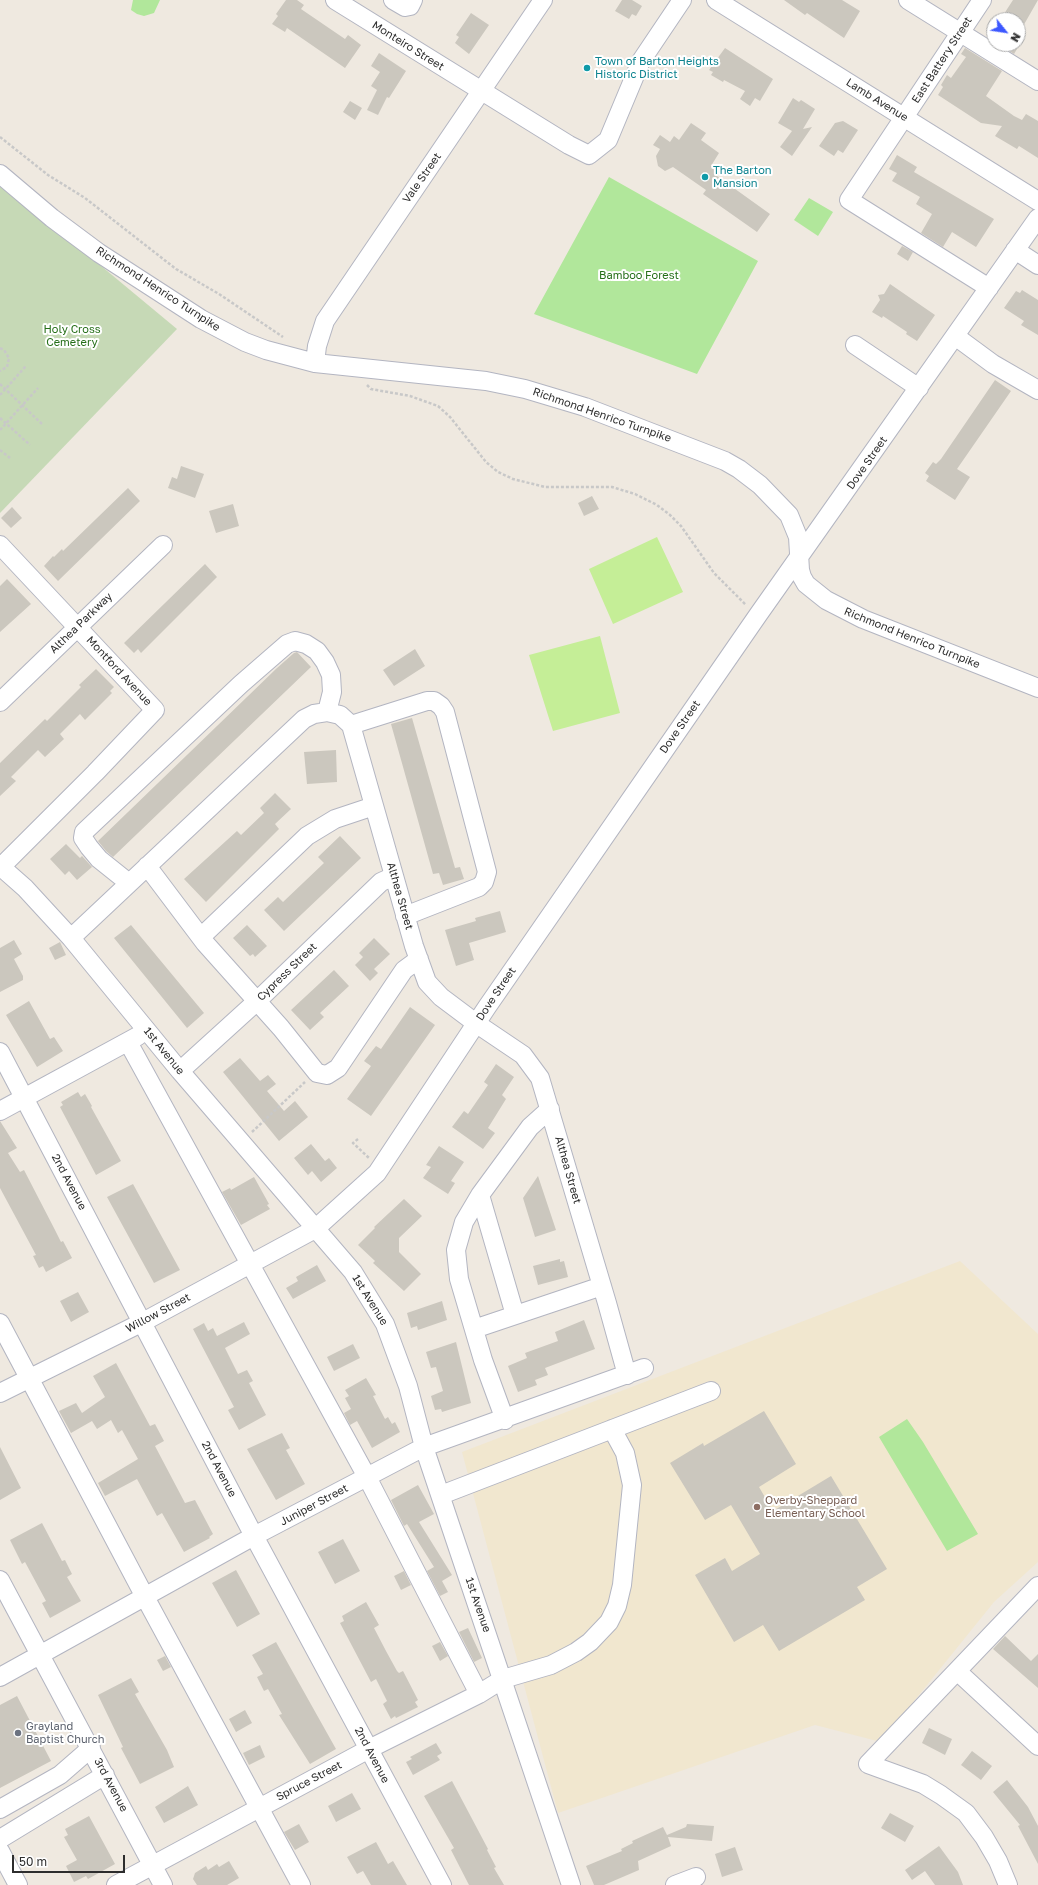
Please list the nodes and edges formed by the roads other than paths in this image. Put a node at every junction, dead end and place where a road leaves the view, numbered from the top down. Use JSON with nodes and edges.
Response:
{"nodes":[{"id":1,"x":335,"y":0,"type":"edge"},
{"id":2,"x":393,"y":0,"type":"edge"},
{"id":3,"x":413,"y":0,"type":"edge"},
{"id":4,"x":543,"y":0,"type":"edge"},
{"id":5,"x":682,"y":0,"type":"edge"},
{"id":6,"x":716,"y":0,"type":"edge"},
{"id":7,"x":908,"y":0,"type":"edge"},
{"id":8,"x":982,"y":0,"type":"edge"},
{"id":9,"x":960,"y":32,"type":"junction"},
{"id":10,"x":1038,"y":80,"type":"edge"},
{"id":11,"x":482,"y":91,"type":"junction"},
{"id":12,"x":905,"y":117,"type":"junction"},
{"id":13,"x":0,"y":174,"type":"edge"},
{"id":14,"x":1038,"y":201,"type":"edge"},
{"id":15,"x":1038,"y":218,"type":"edge"},
{"id":16,"x":1015,"y":250,"type":"junction"},
{"id":17,"x":1038,"y":265,"type":"edge"},
{"id":18,"x":989,"y":288,"type":"junction"},
{"id":19,"x":955,"y":336,"type":"junction"},
{"id":20,"x":855,"y":345,"type":"dead end"},
{"id":21,"x":315,"y":363,"type":"junction"},
{"id":22,"x":919,"y":388,"type":"junction"},
{"id":23,"x":1038,"y":390,"type":"edge"},
{"id":24,"x":164,"y":544,"type":"dead end"},
{"id":25,"x":0,"y":545,"type":"edge"},
{"id":26,"x":799,"y":555,"type":"junction"},
{"id":27,"x":77,"y":626,"type":"junction"},
{"id":28,"x":1038,"y":688,"type":"edge"},
{"id":29,"x":0,"y":702,"type":"edge"},
{"id":30,"x":327,"y":712,"type":"junction"},
{"id":31,"x":351,"y":725,"type":"junction"},
{"id":32,"x":374,"y":806,"type":"junction"},
{"id":33,"x":1,"y":866,"type":"edge"},
{"id":34,"x":147,"y":866,"type":"junction"},
{"id":35,"x":394,"y":876,"type":"junction"},
{"id":36,"x":129,"y":883,"type":"junction"},
{"id":37,"x":405,"y":916,"type":"junction"},
{"id":38,"x":201,"y":937,"type":"junction"},
{"id":39,"x":72,"y":938,"type":"junction"},
{"id":40,"x":419,"y":959,"type":"junction"},
{"id":41,"x":256,"y":1002,"type":"junction"},
{"id":42,"x":477,"y":1024,"type":"junction"},
{"id":43,"x":148,"y":1031,"type":"junction"},
{"id":44,"x":128,"y":1042,"type":"junction"},
{"id":45,"x":0,"y":1052,"type":"edge"},
{"id":46,"x":180,"y":1071,"type":"junction"},
{"id":47,"x":25,"y":1098,"type":"junction"},
{"id":48,"x":550,"y":1109,"type":"junction"},
{"id":49,"x":0,"y":1111,"type":"edge"},
{"id":50,"x":480,"y":1195,"type":"junction"},
{"id":51,"x":315,"y":1229,"type":"junction"},
{"id":52,"x":250,"y":1264,"type":"junction"},
{"id":53,"x":602,"y":1286,"type":"junction"},
{"id":54,"x":515,"y":1315,"type":"junction"},
{"id":55,"x":142,"y":1322,"type":"junction"},
{"id":56,"x":0,"y":1323,"type":"edge"},
{"id":57,"x":474,"y":1329,"type":"junction"},
{"id":58,"x":644,"y":1368,"type":"dead end"},
{"id":59,"x":626,"y":1375,"type":"junction"},
{"id":60,"x":29,"y":1377,"type":"junction"},
{"id":61,"x":711,"y":1392,"type":"dead end"},
{"id":62,"x":0,"y":1393,"type":"edge"},
{"id":63,"x":505,"y":1420,"type":"junction"},
{"id":64,"x":612,"y":1428,"type":"junction"},
{"id":65,"x":424,"y":1447,"type":"junction"},
{"id":66,"x":367,"y":1477,"type":"junction"},
{"id":67,"x":441,"y":1495,"type":"junction"},
{"id":68,"x":254,"y":1536,"type":"junction"},
{"id":69,"x":0,"y":1580,"type":"edge"},
{"id":70,"x":1036,"y":1592,"type":"edge"},
{"id":71,"x":145,"y":1597,"type":"junction"},
{"id":72,"x":41,"y":1655,"type":"junction"},
{"id":73,"x":957,"y":1671,"type":"junction"},
{"id":74,"x":0,"y":1677,"type":"edge"},
{"id":75,"x":503,"y":1679,"type":"junction"},
{"id":76,"x":479,"y":1694,"type":"junction"},
{"id":77,"x":1038,"y":1746,"type":"edge"},
{"id":78,"x":91,"y":1748,"type":"junction"},
{"id":79,"x":369,"y":1749,"type":"junction"},
{"id":80,"x":105,"y":1775,"type":"junction"},
{"id":81,"x":259,"y":1808,"type":"junction"},
{"id":82,"x":0,"y":1809,"type":"edge"},
{"id":83,"x":0,"y":1839,"type":"edge"},
{"id":84,"x":0,"y":1851,"type":"edge"},
{"id":85,"x":153,"y":1865,"type":"junction"},
{"id":86,"x":696,"y":1876,"type":"dead end"},
{"id":87,"x":18,"y":1885,"type":"edge"},
{"id":88,"x":116,"y":1885,"type":"edge"},
{"id":89,"x":163,"y":1885,"type":"edge"},
{"id":90,"x":301,"y":1885,"type":"edge"},
{"id":91,"x":442,"y":1885,"type":"edge"},
{"id":92,"x":571,"y":1885,"type":"edge"},
{"id":93,"x":675,"y":1885,"type":"edge"},
{"id":94,"x":1008,"y":1885,"type":"edge"}],
"edges":[{"from":1,"to":11,"type":"street","name":"Monteiro Street"},
{"from":2,"to":3,"type":"street"},
{"from":4,"to":11,"type":"street","name":"Vale Street"},
{"from":5,"to":11,"type":"street","name":"Monteiro Street"},
{"from":6,"to":12,"type":"street","name":"Lamb Avenue"},
{"from":7,"to":9,"type":"street"},
{"from":8,"to":9,"type":"street","name":"East Battery Street"},
{"from":9,"to":10,"type":"street"},
{"from":9,"to":12,"type":"street","name":"East Battery Street"},
{"from":11,"to":21,"type":"street","name":"Vale Street"},
{"from":12,"to":14,"type":"street","name":"Lamb Avenue"},
{"from":12,"to":18,"type":"street","name":"East Battery Street"},
{"from":13,"to":21,"type":"street","name":"Richmond Henrico Turnpike"},
{"from":15,"to":16,"type":"street","name":"Dove Street"},
{"from":16,"to":17,"type":"street"},
{"from":16,"to":18,"type":"street","name":"Dove Street"},
{"from":18,"to":19,"type":"street","name":"Dove Street"},
{"from":19,"to":22,"type":"street","name":"Dove Street"},
{"from":19,"to":23,"type":"street"},
{"from":20,"to":22,"type":"street"},
{"from":21,"to":26,"type":"street","name":"Richmond Henrico Turnpike"},
{"from":22,"to":26,"type":"street","name":"Dove Street"},
{"from":24,"to":27,"type":"street","name":"Althea Parkway"},
{"from":25,"to":27,"type":"street","name":"Montford Avenue"},
{"from":26,"to":28,"type":"street","name":"Richmond Henrico Turnpike"},
{"from":26,"to":42,"type":"street","name":"Dove Street"},
{"from":27,"to":29,"type":"street","name":"Althea Parkway"},
{"from":27,"to":33,"type":"street","name":"Montford Avenue"},
{"from":30,"to":31,"type":"street"},
{"from":30,"to":34,"type":"street"},
{"from":30,"to":36,"type":"street"},
{"from":31,"to":32,"type":"street","name":"Althea Street"},
{"from":31,"to":37,"type":"street"},
{"from":32,"to":35,"type":"street","name":"Althea Street"},
{"from":32,"to":38,"type":"street"},
{"from":33,"to":39,"type":"street","name":"1st Avenue"},
{"from":34,"to":36,"type":"street"},
{"from":34,"to":38,"type":"street"},
{"from":35,"to":37,"type":"street","name":"Althea Street"},
{"from":35,"to":41,"type":"street","name":"Cypress Street"},
{"from":36,"to":39,"type":"street"},
{"from":37,"to":40,"type":"street","name":"Althea Street"},
{"from":38,"to":41,"type":"street"},
{"from":39,"to":43,"type":"street","name":"1st Avenue"},
{"from":40,"to":41,"type":"street"},
{"from":40,"to":42,"type":"street","name":"Althea Street"},
{"from":41,"to":46,"type":"street","name":"Cypress Street"},
{"from":42,"to":48,"type":"street","name":"Althea Street"},
{"from":42,"to":51,"type":"street","name":"Dove Street"},
{"from":43,"to":44,"type":"street"},
{"from":43,"to":46,"type":"street","name":"1st Avenue"},
{"from":44,"to":47,"type":"street"},
{"from":44,"to":52,"type":"street"},
{"from":45,"to":47,"type":"street","name":"2nd Avenue"},
{"from":46,"to":51,"type":"street","name":"1st Avenue"},
{"from":47,"to":49,"type":"street"},
{"from":47,"to":55,"type":"street","name":"2nd Avenue"},
{"from":48,"to":50,"type":"street"},
{"from":48,"to":53,"type":"street","name":"Althea Street"},
{"from":50,"to":54,"type":"street"},
{"from":50,"to":57,"type":"street"},
{"from":51,"to":52,"type":"street","name":"Willow Street"},
{"from":51,"to":65,"type":"street","name":"1st Avenue"},
{"from":52,"to":55,"type":"street","name":"Willow Street"},
{"from":52,"to":66,"type":"street"},
{"from":53,"to":54,"type":"street"},
{"from":53,"to":59,"type":"street","name":"Althea Street"},
{"from":54,"to":57,"type":"street"},
{"from":55,"to":60,"type":"street","name":"Willow Street"},
{"from":55,"to":68,"type":"street","name":"2nd Avenue"},
{"from":56,"to":60,"type":"street"},
{"from":57,"to":63,"type":"street"},
{"from":58,"to":59,"type":"street","name":"Juniper Street"},
{"from":59,"to":63,"type":"street","name":"Juniper Street"},
{"from":60,"to":62,"type":"street","name":"Willow Street"},
{"from":60,"to":71,"type":"street"},
{"from":61,"to":64,"type":"street"},
{"from":63,"to":65,"type":"street","name":"Juniper Street"},
{"from":64,"to":67,"type":"street"},
{"from":64,"to":75,"type":"street","name":"Spruce Street"},
{"from":65,"to":66,"type":"street","name":"Juniper Street"},
{"from":65,"to":67,"type":"street","name":"1st Avenue"},
{"from":66,"to":68,"type":"street","name":"Juniper Street"},
{"from":66,"to":76,"type":"street"},
{"from":67,"to":75,"type":"street","name":"1st Avenue"},
{"from":68,"to":71,"type":"street","name":"Juniper Street"},
{"from":68,"to":79,"type":"street","name":"2nd Avenue"},
{"from":69,"to":72,"type":"street","name":"3rd Avenue"},
{"from":70,"to":73,"type":"street"},
{"from":71,"to":72,"type":"street","name":"Juniper Street"},
{"from":71,"to":81,"type":"street"},
{"from":72,"to":74,"type":"street","name":"Juniper Street"},
{"from":72,"to":78,"type":"street","name":"3rd Avenue"},
{"from":73,"to":77,"type":"street"},
{"from":73,"to":94,"type":"street"},
{"from":75,"to":76,"type":"street","name":"Spruce Street"},
{"from":75,"to":92,"type":"street","name":"1st Avenue"},
{"from":76,"to":79,"type":"street","name":"Spruce Street"},
{"from":78,"to":80,"type":"street","name":"3rd Avenue"},
{"from":78,"to":82,"type":"street"},
{"from":79,"to":81,"type":"street","name":"Spruce Street"},
{"from":79,"to":91,"type":"street","name":"2nd Avenue"},
{"from":80,"to":83,"type":"street"},
{"from":80,"to":85,"type":"street","name":"3rd Avenue"},
{"from":81,"to":85,"type":"street","name":"Spruce Street"},
{"from":81,"to":90,"type":"street"},
{"from":84,"to":87,"type":"street"},
{"from":85,"to":88,"type":"street","name":"Spruce Street"},
{"from":85,"to":89,"type":"street","name":"3rd Avenue"},
{"from":86,"to":93,"type":"street"}]}
